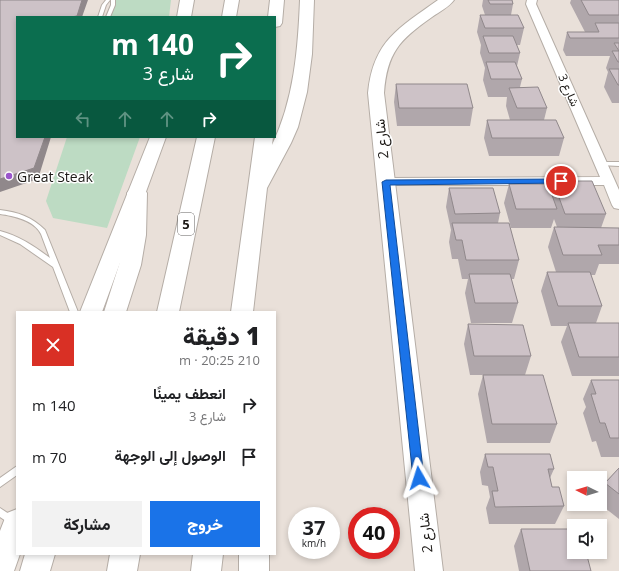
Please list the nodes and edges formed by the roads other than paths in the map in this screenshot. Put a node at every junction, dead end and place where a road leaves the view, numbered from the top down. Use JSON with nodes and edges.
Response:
{"nodes":[{"id":1,"x":108,"y":0,"type":"edge"},
{"id":2,"x":113,"y":0,"type":"edge"},
{"id":3,"x":187,"y":0,"type":"edge"},
{"id":4,"x":232,"y":0,"type":"edge"},
{"id":5,"x":277,"y":0,"type":"edge"},
{"id":6,"x":307,"y":0,"type":"edge"},
{"id":7,"x":447,"y":0,"type":"edge"},
{"id":8,"x":532,"y":0,"type":"edge"},
{"id":9,"x":100,"y":16,"type":"edge"},
{"id":10,"x":108,"y":16,"type":"edge"},
{"id":11,"x":184,"y":16,"type":"edge"},
{"id":12,"x":229,"y":16,"type":"edge"},
{"id":13,"x":276,"y":16,"type":"edge"},
{"id":14,"x":158,"y":138,"type":"edge"},
{"id":15,"x":206,"y":138,"type":"edge"},
{"id":16,"x":264,"y":138,"type":"edge"},
{"id":17,"x":601,"y":164,"type":"junction"},
{"id":18,"x":619,"y":164,"type":"edge"},
{"id":19,"x":609,"y":181,"type":"junction"},
{"id":20,"x":386,"y":182,"type":"junction"},
{"id":21,"x":259,"y":186,"type":"junction"},
{"id":22,"x":137,"y":193,"type":"junction"},
{"id":23,"x":619,"y":205,"type":"edge"},
{"id":24,"x":0,"y":212,"type":"edge"},
{"id":25,"x":0,"y":233,"type":"edge"},
{"id":26,"x":56,"y":266,"type":"junction"},
{"id":27,"x":74,"y":311,"type":"edge"},
{"id":28,"x":91,"y":311,"type":"edge"},
{"id":29,"x":115,"y":311,"type":"edge"},
{"id":30,"x":168,"y":311,"type":"edge"},
{"id":31,"x":242,"y":311,"type":"edge"},
{"id":32,"x":16,"y":471,"type":"edge"},
{"id":33,"x":0,"y":483,"type":"edge"},
{"id":34,"x":11,"y":520,"type":"edge"},
{"id":35,"x":40,"y":555,"type":"edge"},
{"id":36,"x":125,"y":555,"type":"edge"},
{"id":37,"x":208,"y":555,"type":"edge"},
{"id":38,"x":254,"y":555,"type":"edge"},
{"id":39,"x":0,"y":571,"type":"edge"},
{"id":40,"x":35,"y":571,"type":"edge"},
{"id":41,"x":122,"y":571,"type":"edge"},
{"id":42,"x":206,"y":571,"type":"edge"},
{"id":43,"x":254,"y":571,"type":"edge"},
{"id":44,"x":429,"y":571,"type":"edge"}],
"edges":[{"from":1,"to":9,"type":"lane"},
{"from":2,"to":10,"type":"lane"},
{"from":3,"to":11,"type":"street"},
{"from":4,"to":12,"type":"highway"},
{"from":5,"to":13,"type":"highway"},
{"from":6,"to":21,"type":"highway"},
{"from":7,"to":20,"type":"street","name":"شارع 2"},
{"from":8,"to":17,"type":"street","name":"شارع 3"},
{"from":14,"to":22,"type":"street"},
{"from":15,"to":30,"type":"highway","number":"5"},
{"from":16,"to":21,"type":"highway"},
{"from":17,"to":18,"type":"lane"},
{"from":17,"to":19,"type":"street","name":"شارع 3"},
{"from":19,"to":20,"type":"street"},
{"from":19,"to":23,"type":"street","name":"شارع 3"},
{"from":20,"to":44,"type":"street","name":"شارع 2"},
{"from":21,"to":31,"type":"highway"},
{"from":22,"to":28,"type":"street"},
{"from":22,"to":29,"type":"highway"},
{"from":24,"to":26,"type":"lane"},
{"from":25,"to":26,"type":"lane"},
{"from":26,"to":27,"type":"lane"},
{"from":32,"to":33,"type":"lane"},
{"from":34,"to":39,"type":"street"},
{"from":35,"to":40,"type":"highway"},
{"from":36,"to":41,"type":"highway"},
{"from":37,"to":42,"type":"highway"},
{"from":38,"to":43,"type":"highway"}]}
